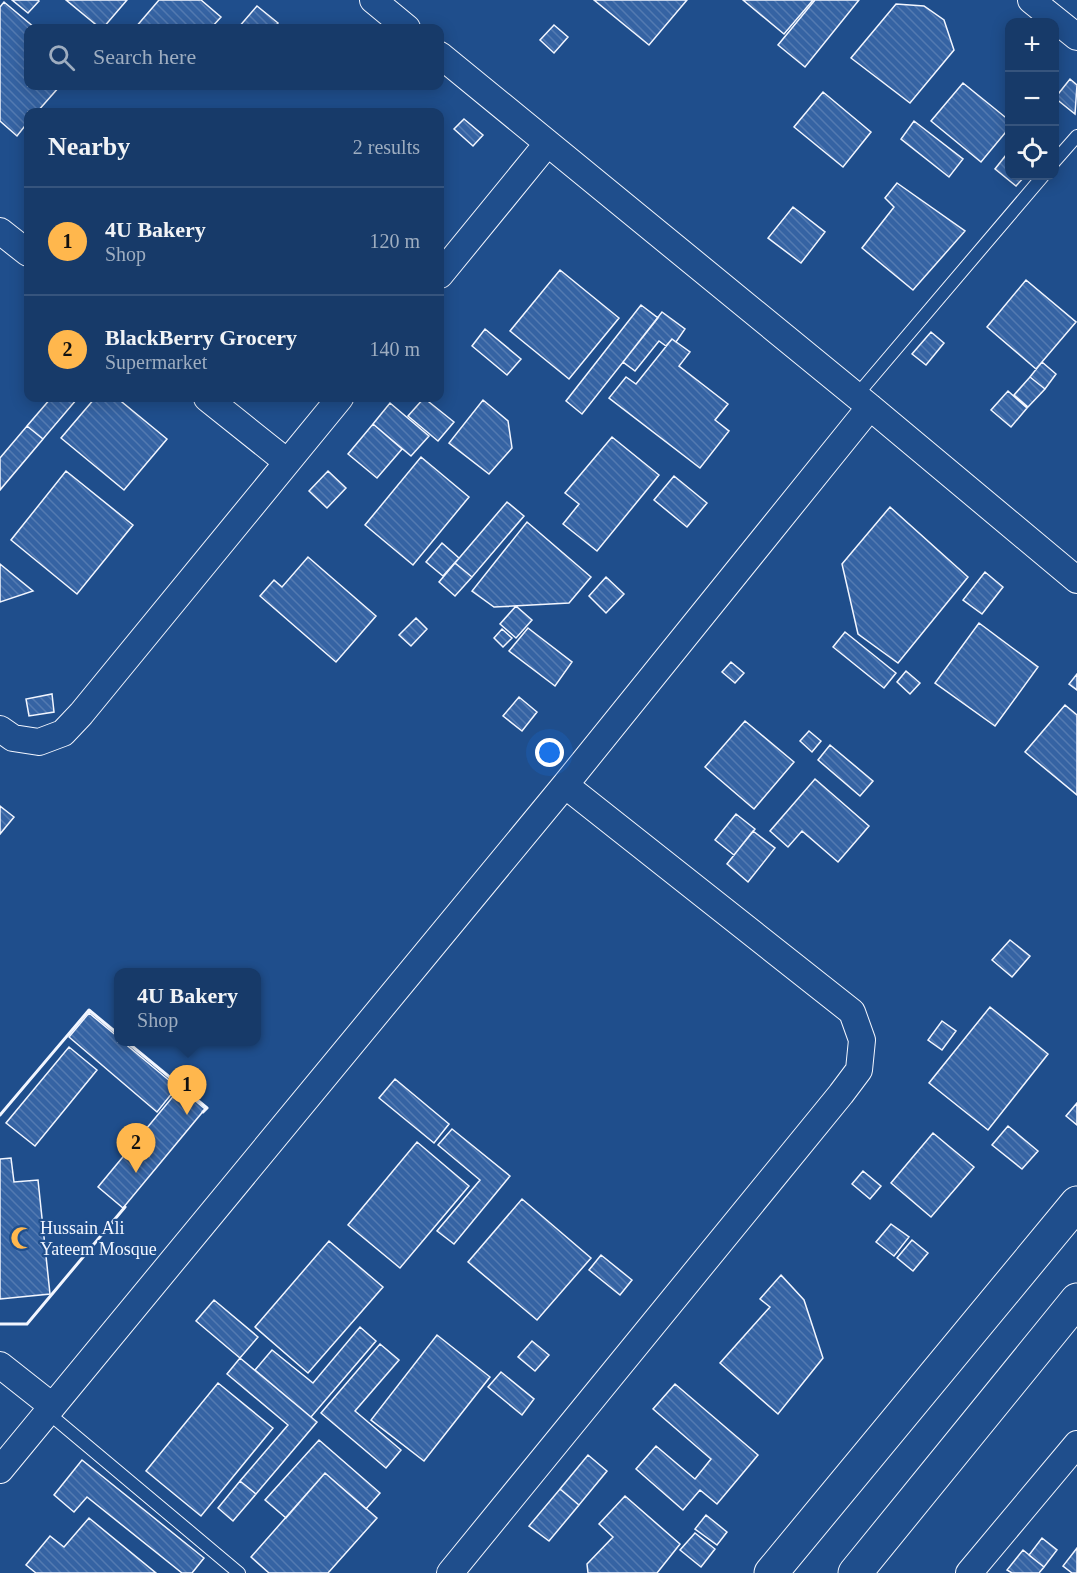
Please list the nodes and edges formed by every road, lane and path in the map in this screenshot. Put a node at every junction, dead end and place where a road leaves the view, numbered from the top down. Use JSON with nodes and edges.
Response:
{"nodes":[{"id":1,"x":373,"y":0,"type":"edge"},
{"id":2,"x":1031,"y":0,"type":"edge"},
{"id":3,"x":402,"y":24,"type":"edge"},
{"id":4,"x":1077,"y":38,"type":"edge"},
{"id":5,"x":444,"y":59,"type":"edge"},
{"id":6,"x":1077,"y":136,"type":"edge"},
{"id":7,"x":547,"y":144,"type":"junction"},
{"id":8,"x":1059,"y":156,"type":"edge"},
{"id":9,"x":1040,"y":180,"type":"edge"},
{"id":10,"x":0,"y":231,"type":"edge"},
{"id":11,"x":24,"y":251,"type":"edge"},
{"id":12,"x":444,"y":270,"type":"edge"},
{"id":13,"x":212,"y":402,"type":"edge"},
{"id":14,"x":337,"y":402,"type":"edge"},
{"id":15,"x":863,"y":402,"type":"junction"},
{"id":16,"x":287,"y":462,"type":"junction"},
{"id":17,"x":1077,"y":580,"type":"edge"},
{"id":18,"x":0,"y":729,"type":"edge"},
{"id":19,"x":565,"y":785,"type":"junction"},
{"id":20,"x":1077,"y":1203,"type":"edge"},
{"id":21,"x":1077,"y":1300,"type":"edge"},
{"id":22,"x":0,"y":1365,"type":"edge"},
{"id":23,"x":49,"y":1409,"type":"junction"},
{"id":24,"x":1077,"y":1444,"type":"edge"},
{"id":25,"x":0,"y":1470,"type":"edge"},
{"id":26,"x":239,"y":1573,"type":"edge"},
{"id":27,"x":450,"y":1573,"type":"edge"},
{"id":28,"x":771,"y":1573,"type":"edge"},
{"id":29,"x":855,"y":1573,"type":"edge"},
{"id":30,"x":969,"y":1573,"type":"edge"}],
"edges":[{"from":1,"to":3,"type":"street"},
{"from":2,"to":4,"type":"street"},
{"from":5,"to":7,"type":"street"},
{"from":6,"to":8,"type":"lane"},
{"from":7,"to":12,"type":"street"},
{"from":7,"to":15,"type":"street"},
{"from":9,"to":15,"type":"lane"},
{"from":10,"to":11,"type":"street"},
{"from":13,"to":16,"type":"street"},
{"from":14,"to":16,"type":"street"},
{"from":15,"to":17,"type":"street"},
{"from":15,"to":19,"type":"street"},
{"from":16,"to":18,"type":"street"},
{"from":19,"to":23,"type":"street"},
{"from":19,"to":27,"type":"street"},
{"from":20,"to":28,"type":"main road"},
{"from":21,"to":29,"type":"main road"},
{"from":22,"to":23,"type":"street"},
{"from":23,"to":25,"type":"street"},
{"from":23,"to":26,"type":"lane"},
{"from":24,"to":30,"type":"street"}]}
